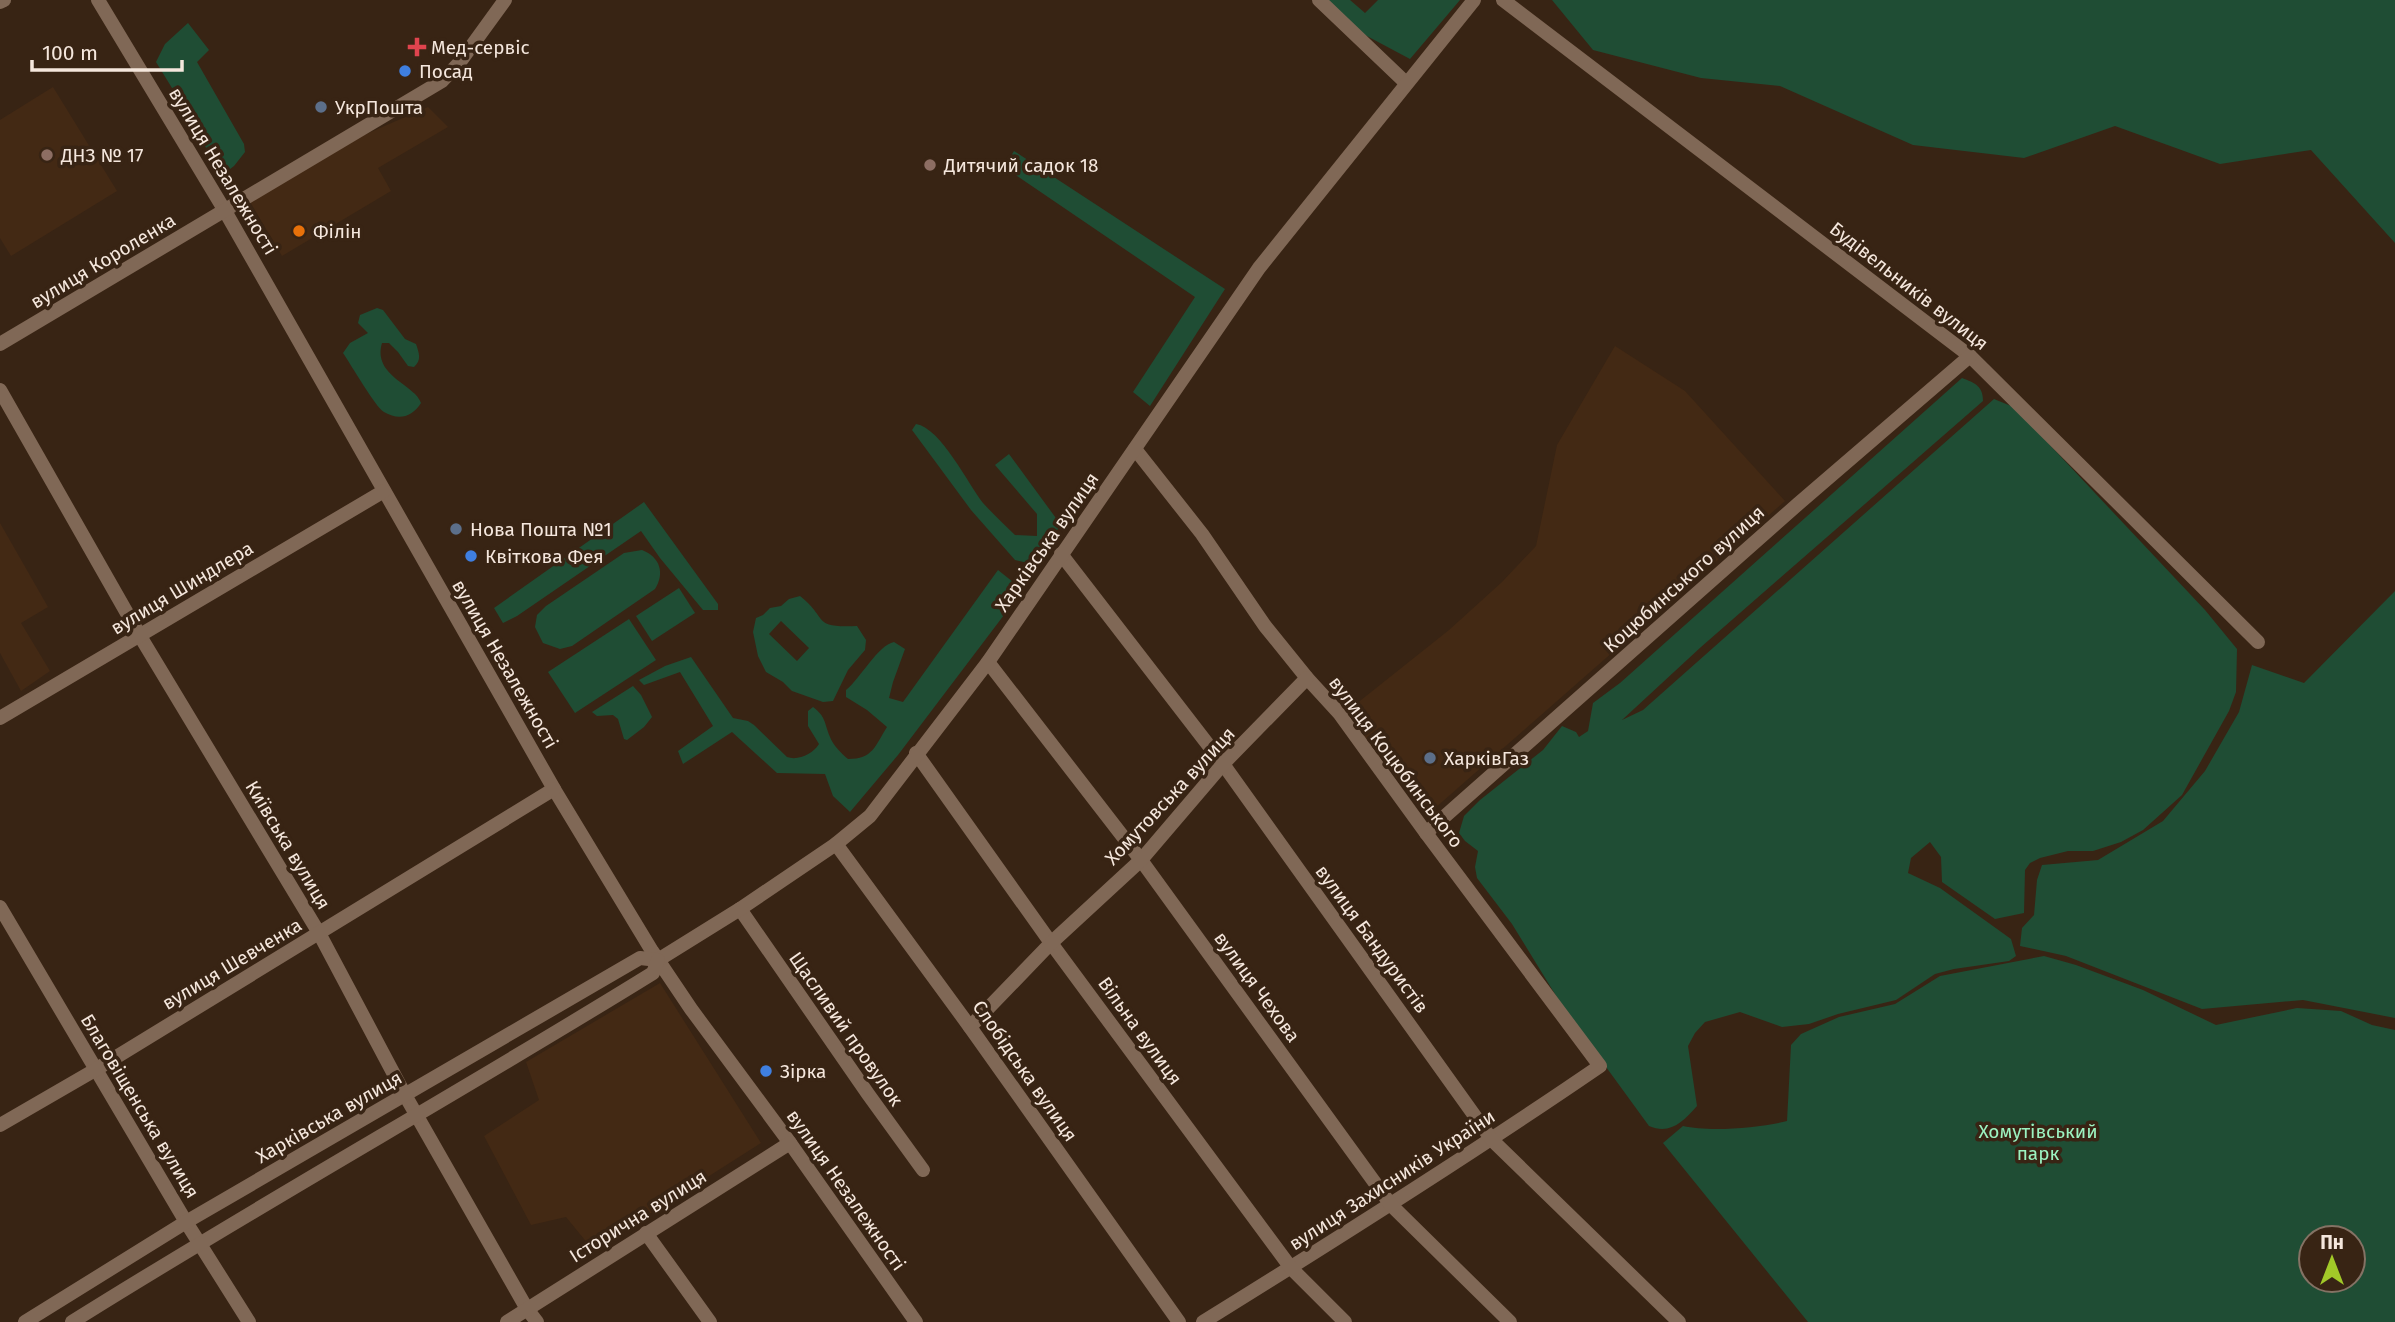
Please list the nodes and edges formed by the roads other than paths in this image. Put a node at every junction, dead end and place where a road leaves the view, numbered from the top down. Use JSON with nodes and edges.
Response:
{"nodes":[{"id":1,"x":98,"y":0,"type":"edge"},
{"id":2,"x":505,"y":0,"type":"edge"},
{"id":3,"x":1319,"y":0,"type":"edge"},
{"id":4,"x":1474,"y":0,"type":"edge"},
{"id":5,"x":1503,"y":0,"type":"edge"},
{"id":6,"x":1406,"y":83,"type":"junction"},
{"id":7,"x":225,"y":211,"type":"junction"},
{"id":8,"x":0,"y":344,"type":"edge"},
{"id":9,"x":1970,"y":356,"type":"junction"},
{"id":10,"x":0,"y":390,"type":"edge"},
{"id":11,"x":1135,"y":449,"type":"junction"},
{"id":12,"x":384,"y":491,"type":"junction"},
{"id":13,"x":1061,"y":554,"type":"junction"},
{"id":14,"x":140,"y":636,"type":"junction"},
{"id":15,"x":2259,"y":642,"type":"dead end"},
{"id":16,"x":988,"y":662,"type":"junction"},
{"id":17,"x":1307,"y":678,"type":"junction"},
{"id":18,"x":0,"y":718,"type":"edge"},
{"id":19,"x":916,"y":753,"type":"junction"},
{"id":20,"x":1223,"y":764,"type":"junction"},
{"id":21,"x":554,"y":789,"type":"junction"},
{"id":22,"x":1426,"y":833,"type":"junction"},
{"id":23,"x":836,"y":844,"type":"junction"},
{"id":24,"x":1141,"y":860,"type":"junction"},
{"id":25,"x":0,"y":907,"type":"edge"},
{"id":26,"x":740,"y":909,"type":"junction"},
{"id":27,"x":319,"y":933,"type":"junction"},
{"id":28,"x":1051,"y":943,"type":"junction"},
{"id":29,"x":658,"y":960,"type":"junction"},
{"id":30,"x":970,"y":1027,"type":"junction"},
{"id":31,"x":1600,"y":1066,"type":"joint"},
{"id":32,"x":95,"y":1070,"type":"junction"},
{"id":33,"x":405,"y":1095,"type":"junction"},
{"id":34,"x":417,"y":1114,"type":"junction"},
{"id":35,"x":0,"y":1125,"type":"edge"},
{"id":36,"x":1492,"y":1140,"type":"junction"},
{"id":37,"x":790,"y":1143,"type":"junction"},
{"id":38,"x":923,"y":1170,"type":"dead end"},
{"id":39,"x":1391,"y":1206,"type":"junction"},
{"id":40,"x":186,"y":1222,"type":"junction"},
{"id":41,"x":646,"y":1233,"type":"junction"},
{"id":42,"x":200,"y":1242,"type":"junction"},
{"id":43,"x":1291,"y":1268,"type":"junction"},
{"id":44,"x":527,"y":1309,"type":"junction"},
{"id":45,"x":25,"y":1322,"type":"edge"},
{"id":46,"x":72,"y":1322,"type":"edge"},
{"id":47,"x":249,"y":1322,"type":"edge"},
{"id":48,"x":507,"y":1322,"type":"edge"},
{"id":49,"x":537,"y":1322,"type":"edge"},
{"id":50,"x":710,"y":1322,"type":"edge"},
{"id":51,"x":916,"y":1322,"type":"edge"},
{"id":52,"x":1179,"y":1322,"type":"edge"},
{"id":53,"x":1203,"y":1322,"type":"edge"},
{"id":54,"x":1345,"y":1322,"type":"edge"},
{"id":55,"x":1510,"y":1322,"type":"edge"},
{"id":56,"x":1679,"y":1322,"type":"edge"}],
"edges":[{"from":1,"to":7,"type":"street","name":"вулиця Незалежності"},
{"from":2,"to":7,"type":"street","name":"вулиця Короленка"},
{"from":3,"to":6,"type":"street"},
{"from":4,"to":6,"type":"street","name":"Харківська вулиця"},
{"from":5,"to":9,"type":"street","name":"Будівельників вулиця"},
{"from":6,"to":11,"type":"street","name":"Харківська вулиця"},
{"from":7,"to":8,"type":"street","name":"вулиця Короленка"},
{"from":7,"to":12,"type":"street","name":"вулиця Незалежності"},
{"from":9,"to":15,"type":"street","name":"Будівельників вулиця"},
{"from":9,"to":22,"type":"street","name":"Коцюбинського вулиця"},
{"from":10,"to":14,"type":"street","name":"Київська вулиця"},
{"from":11,"to":13,"type":"street","name":"Харківська вулиця"},
{"from":11,"to":17,"type":"street","name":"вулиця Коцюбинського"},
{"from":12,"to":14,"type":"street","name":"вулиця Шиндлера"},
{"from":12,"to":21,"type":"street","name":"вулиця Незалежності"},
{"from":13,"to":16,"type":"street","name":"Харківська вулиця"},
{"from":13,"to":20,"type":"street","name":"вулиця Бандуристів"},
{"from":14,"to":18,"type":"street","name":"вулиця Шиндлера"},
{"from":14,"to":27,"type":"street","name":"Київська вулиця"},
{"from":16,"to":19,"type":"street","name":"Харківська вулиця"},
{"from":16,"to":24,"type":"street","name":"вулиця Чехова"},
{"from":17,"to":20,"type":"street","name":"Хомутовська вулиця"},
{"from":17,"to":22,"type":"street","name":"вулиця Коцюбинського"},
{"from":19,"to":23,"type":"street","name":"Харківська вулиця"},
{"from":19,"to":28,"type":"street","name":"Вільна вулиця"},
{"from":20,"to":24,"type":"street","name":"Хомутовська вулиця"},
{"from":20,"to":36,"type":"street","name":"вулиця Бандуристів"},
{"from":21,"to":27,"type":"street","name":"вулиця Шевченка"},
{"from":21,"to":29,"type":"street","name":"вулиця Незалежності"},
{"from":22,"to":31,"type":"street","name":"вулиця Коцюбинського"},
{"from":23,"to":26,"type":"street","name":"Харківська вулиця"},
{"from":23,"to":30,"type":"street","name":"Слобідська вулиця"},
{"from":24,"to":28,"type":"street","name":"Хомутовська вулиця"},
{"from":24,"to":39,"type":"street","name":"вулиця Чехова"},
{"from":25,"to":32,"type":"street","name":"Благовіщенська вулиця"},
{"from":26,"to":29,"type":"street","name":"Харківська вулиця"},
{"from":26,"to":38,"type":"street","name":"Щасливий провулок"},
{"from":27,"to":32,"type":"street","name":"вулиця Шевченка"},
{"from":27,"to":33,"type":"street","name":"Київська вулиця"},
{"from":28,"to":30,"type":"street","name":"Хомутовська вулиця"},
{"from":28,"to":43,"type":"street","name":"Вільна вулиця"},
{"from":29,"to":33,"type":"street","name":"Харківська вулиця"},
{"from":29,"to":34,"type":"street","name":"Харківська вулиця"},
{"from":29,"to":37,"type":"street","name":"вулиця Незалежності"},
{"from":30,"to":52,"type":"street","name":"Слобідська вулиця"},
{"from":31,"to":36,"type":"street","name":"вулиця Захисників України"},
{"from":32,"to":35,"type":"street","name":"вулиця Шевченка"},
{"from":32,"to":40,"type":"street","name":"Благовіщенська вулиця"},
{"from":33,"to":34,"type":"street","name":"Київська вулиця"},
{"from":33,"to":40,"type":"street","name":"Харківська вулиця"},
{"from":34,"to":42,"type":"street","name":"Харківська вулиця"},
{"from":34,"to":44,"type":"street","name":"Київська вулиця"},
{"from":36,"to":39,"type":"street","name":"вулиця Захисників України"},
{"from":36,"to":56,"type":"street","name":"вулиця Бандуристів"},
{"from":37,"to":41,"type":"street","name":"Історична вулиця"},
{"from":37,"to":51,"type":"street","name":"вулиця Незалежності"},
{"from":39,"to":43,"type":"street","name":"вулиця Захисників України"},
{"from":39,"to":55,"type":"street","name":"вулиця Чехова"},
{"from":40,"to":42,"type":"street","name":"Благовіщенська вулиця"},
{"from":40,"to":45,"type":"street","name":"Харківська вулиця"},
{"from":41,"to":44,"type":"street","name":"Історична вулиця"},
{"from":41,"to":50,"type":"street"},
{"from":42,"to":46,"type":"street","name":"Харківська вулиця"},
{"from":42,"to":47,"type":"street","name":"Благовіщенська вулиця"},
{"from":43,"to":53,"type":"street","name":"вулиця Захисників України"},
{"from":43,"to":54,"type":"street","name":"Вільна вулиця"},
{"from":44,"to":48,"type":"street","name":"Історична вулиця"},
{"from":44,"to":49,"type":"street","name":"Київська вулиця"}]}
